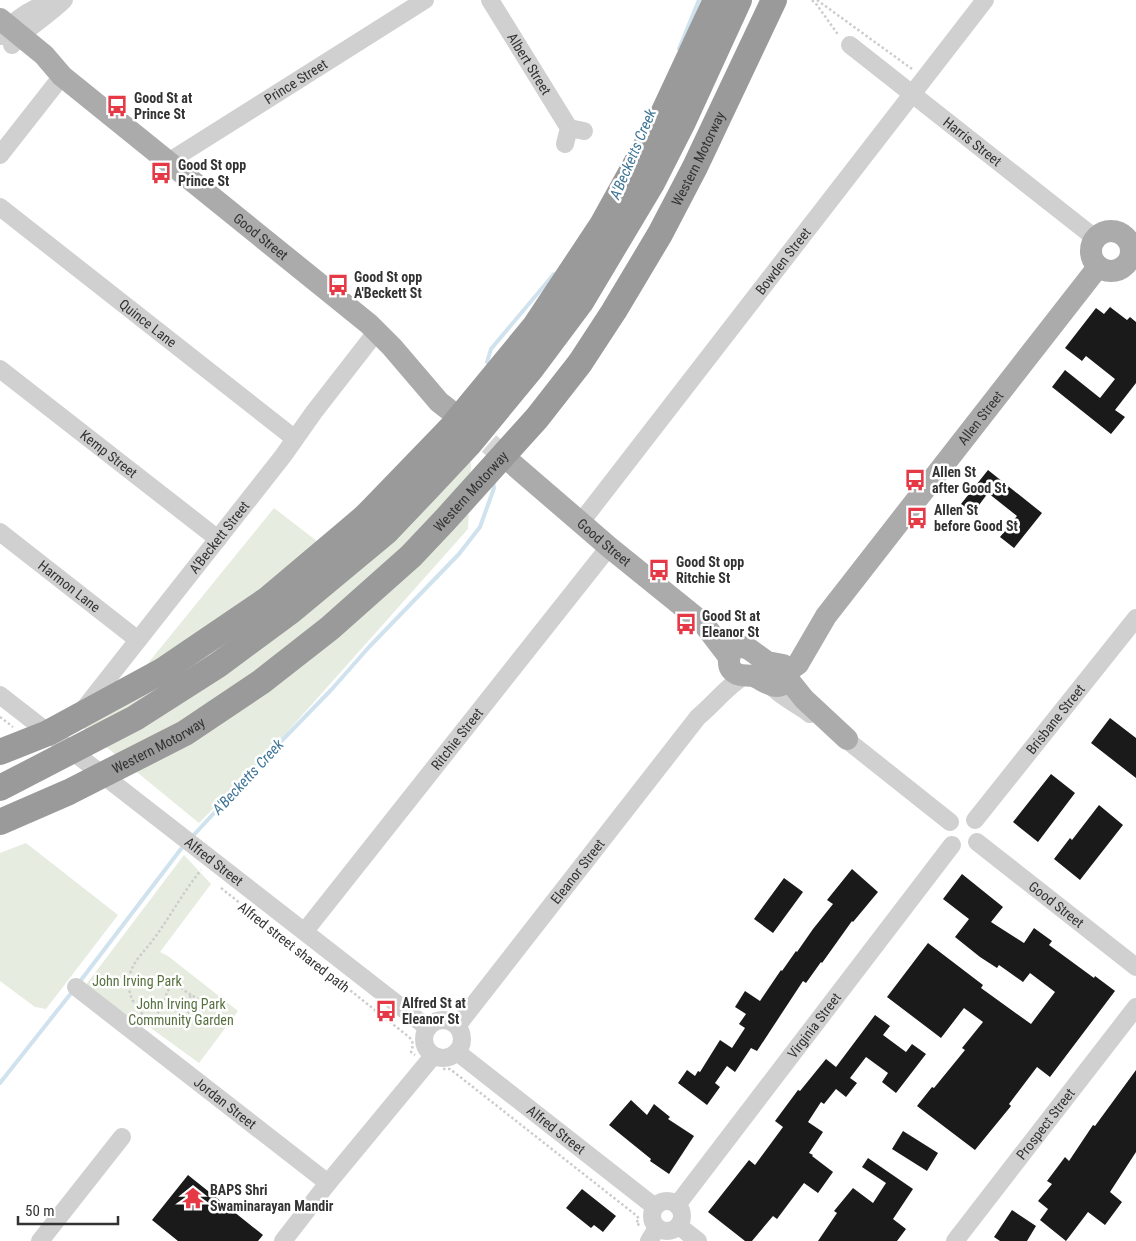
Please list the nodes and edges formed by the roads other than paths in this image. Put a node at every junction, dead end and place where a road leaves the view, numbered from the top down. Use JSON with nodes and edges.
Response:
{"nodes":[{"id":1,"x":57,"y":0,"type":"edge"},
{"id":2,"x":64,"y":0,"type":"edge"},
{"id":3,"x":424,"y":0,"type":"edge"},
{"id":4,"x":490,"y":0,"type":"edge"},
{"id":5,"x":716,"y":0,"type":"edge"},
{"id":6,"x":739,"y":0,"type":"edge"},
{"id":7,"x":774,"y":0,"type":"edge"},
{"id":8,"x":985,"y":0,"type":"edge"},
{"id":9,"x":7,"y":33,"type":"edge"},
{"id":10,"x":850,"y":46,"type":"road end"},
{"id":11,"x":62,"y":76,"type":"junction"},
{"id":12,"x":914,"y":94,"type":"junction"},
{"id":13,"x":573,"y":134,"type":"dead end"},
{"id":14,"x":0,"y":155,"type":"edge"},
{"id":15,"x":168,"y":162,"type":"junction"},
{"id":16,"x":0,"y":207,"type":"edge"},
{"id":17,"x":1130,"y":227,"type":"edge"},
{"id":18,"x":1095,"y":238,"type":"junction"},
{"id":19,"x":1098,"y":267,"type":"junction"},
{"id":20,"x":1131,"y":268,"type":"edge"},
{"id":21,"x":377,"y":331,"type":"junction"},
{"id":22,"x":0,"y":369,"type":"edge"},
{"id":23,"x":448,"y":408,"type":"tunnel mouth"},
{"id":24,"x":294,"y":438,"type":"junction"},
{"id":25,"x":506,"y":459,"type":"tunnel mouth"},
{"id":26,"x":581,"y":522,"type":"junction"},
{"id":27,"x":0,"y":532,"type":"edge"},
{"id":28,"x":218,"y":539,"type":"junction"},
{"id":29,"x":609,"y":546,"type":"junction"},
{"id":30,"x":1136,"y":618,"type":"edge"},
{"id":31,"x":138,"y":640,"type":"junction"},
{"id":32,"x":736,"y":660,"type":"junction"},
{"id":33,"x":780,"y":675,"type":"junction"},
{"id":34,"x":0,"y":695,"type":"edge"},
{"id":35,"x":185,"y":733,"type":"junction"},
{"id":36,"x":847,"y":739,"type":"joint"},
{"id":37,"x":0,"y":752,"type":"edge"},
{"id":38,"x":53,"y":753,"type":"junction"},
{"id":39,"x":0,"y":782,"type":"edge"},
{"id":40,"x":0,"y":788,"type":"edge"},
{"id":41,"x":975,"y":820,"type":"junction"},
{"id":42,"x":0,"y":822,"type":"edge"},
{"id":43,"x":950,"y":822,"type":"junction"},
{"id":44,"x":0,"y":832,"type":"edge"},
{"id":45,"x":977,"y":842,"type":"junction"},
{"id":46,"x":952,"y":845,"type":"junction"},
{"id":47,"x":305,"y":931,"type":"junction"},
{"id":48,"x":1136,"y":967,"type":"edge"},
{"id":49,"x":76,"y":987,"type":"dead end"},
{"id":50,"x":1136,"y":1007,"type":"edge"},
{"id":51,"x":457,"y":1026,"type":"junction"},
{"id":52,"x":428,"y":1028,"type":"junction"},
{"id":53,"x":457,"y":1052,"type":"junction"},
{"id":54,"x":433,"y":1056,"type":"junction"},
{"id":55,"x":122,"y":1137,"type":"dead end"},
{"id":56,"x":328,"y":1183,"type":"junction"},
{"id":57,"x":677,"y":1205,"type":"junction"},
{"id":58,"x":655,"y":1207,"type":"junction"},
{"id":59,"x":679,"y":1226,"type":"junction"},
{"id":60,"x":653,"y":1235,"type":"edge"},
{"id":61,"x":40,"y":1241,"type":"edge"},
{"id":62,"x":283,"y":1241,"type":"edge"},
{"id":63,"x":698,"y":1241,"type":"edge"},
{"id":64,"x":955,"y":1241,"type":"edge"}],
"edges":[{"from":1,"to":9,"type":"street"},
{"from":2,"to":9,"type":"street"},
{"from":3,"to":15,"type":"street","name":"Prince Street"},
{"from":4,"to":13,"type":"street","name":"Albert Street"},
{"from":5,"to":37,"type":"highway"},
{"from":6,"to":38,"type":"highway"},
{"from":7,"to":35,"type":"highway","name":"Western Motorway"},
{"from":8,"to":12,"type":"street","name":"Bowden Street"},
{"from":9,"to":11,"type":"main road","name":"Good Street"},
{"from":10,"to":12,"type":"street","name":"Harris Street"},
{"from":11,"to":14,"type":"street"},
{"from":11,"to":15,"type":"main road","name":"Good Street"},
{"from":12,"to":18,"type":"street","name":"Harris Street"},
{"from":12,"to":26,"type":"street","name":"Bowden Street"},
{"from":15,"to":21,"type":"main road","name":"Good Street"},
{"from":16,"to":24,"type":"street","name":"Quince Lane"},
{"from":17,"to":18,"type":"main road"},
{"from":17,"to":20,"type":"main road"},
{"from":18,"to":19,"type":"main road"},
{"from":19,"to":20,"type":"main road"},
{"from":19,"to":33,"type":"main road","name":"Allen Street"},
{"from":21,"to":23,"type":"main road","name":"Good Street"},
{"from":21,"to":24,"type":"street","name":"A'Beckett Street"},
{"from":22,"to":28,"type":"street","name":"Kemp Street"},
{"from":24,"to":28,"type":"street","name":"A'Beckett Street"},
{"from":25,"to":26,"type":"main road","name":"Good Street"},
{"from":26,"to":29,"type":"main road","name":"Good Street"},
{"from":27,"to":31,"type":"street","name":"Harmon Lane"},
{"from":28,"to":31,"type":"street","name":"A'Beckett Street"},
{"from":29,"to":32,"type":"main road","name":"Good Street"},
{"from":29,"to":47,"type":"street","name":"Ritchie Street"},
{"from":30,"to":41,"type":"street","name":"Brisbane Street"},
{"from":31,"to":38,"type":"street","name":"A'Beckett Street"},
{"from":32,"to":33,"type":"main road","name":"Good Street"},
{"from":32,"to":51,"type":"street","name":"Eleanor Street"},
{"from":33,"to":36,"type":"main road"},
{"from":34,"to":38,"type":"street","name":"Alfred Street"},
{"from":35,"to":42,"type":"highway","name":"Western Motorway"},
{"from":35,"to":44,"type":"highway"},
{"from":36,"to":43,"type":"street"},
{"from":38,"to":39,"type":"highway"},
{"from":38,"to":40,"type":"highway"},
{"from":38,"to":47,"type":"street","name":"Alfred Street"},
{"from":41,"to":43,"type":"street"},
{"from":41,"to":45,"type":"street"},
{"from":43,"to":46,"type":"street"},
{"from":45,"to":46,"type":"street"},
{"from":45,"to":48,"type":"street","name":"Good Street"},
{"from":46,"to":57,"type":"street","name":"Virginia Street"},
{"from":47,"to":52,"type":"street","name":"Alfred Street"},
{"from":49,"to":56,"type":"street","name":"Jordan Street"},
{"from":50,"to":64,"type":"street","name":"Prospect Street"},
{"from":51,"to":52,"type":"street"},
{"from":51,"to":53,"type":"street"},
{"from":52,"to":54,"type":"street"},
{"from":53,"to":54,"type":"street"},
{"from":53,"to":58,"type":"street","name":"Alfred Street"},
{"from":54,"to":56,"type":"street"},
{"from":55,"to":61,"type":"street"},
{"from":56,"to":62,"type":"street"},
{"from":57,"to":58,"type":"street"},
{"from":57,"to":59,"type":"street"},
{"from":58,"to":60,"type":"street"},
{"from":59,"to":60,"type":"street"},
{"from":59,"to":63,"type":"street"}]}
